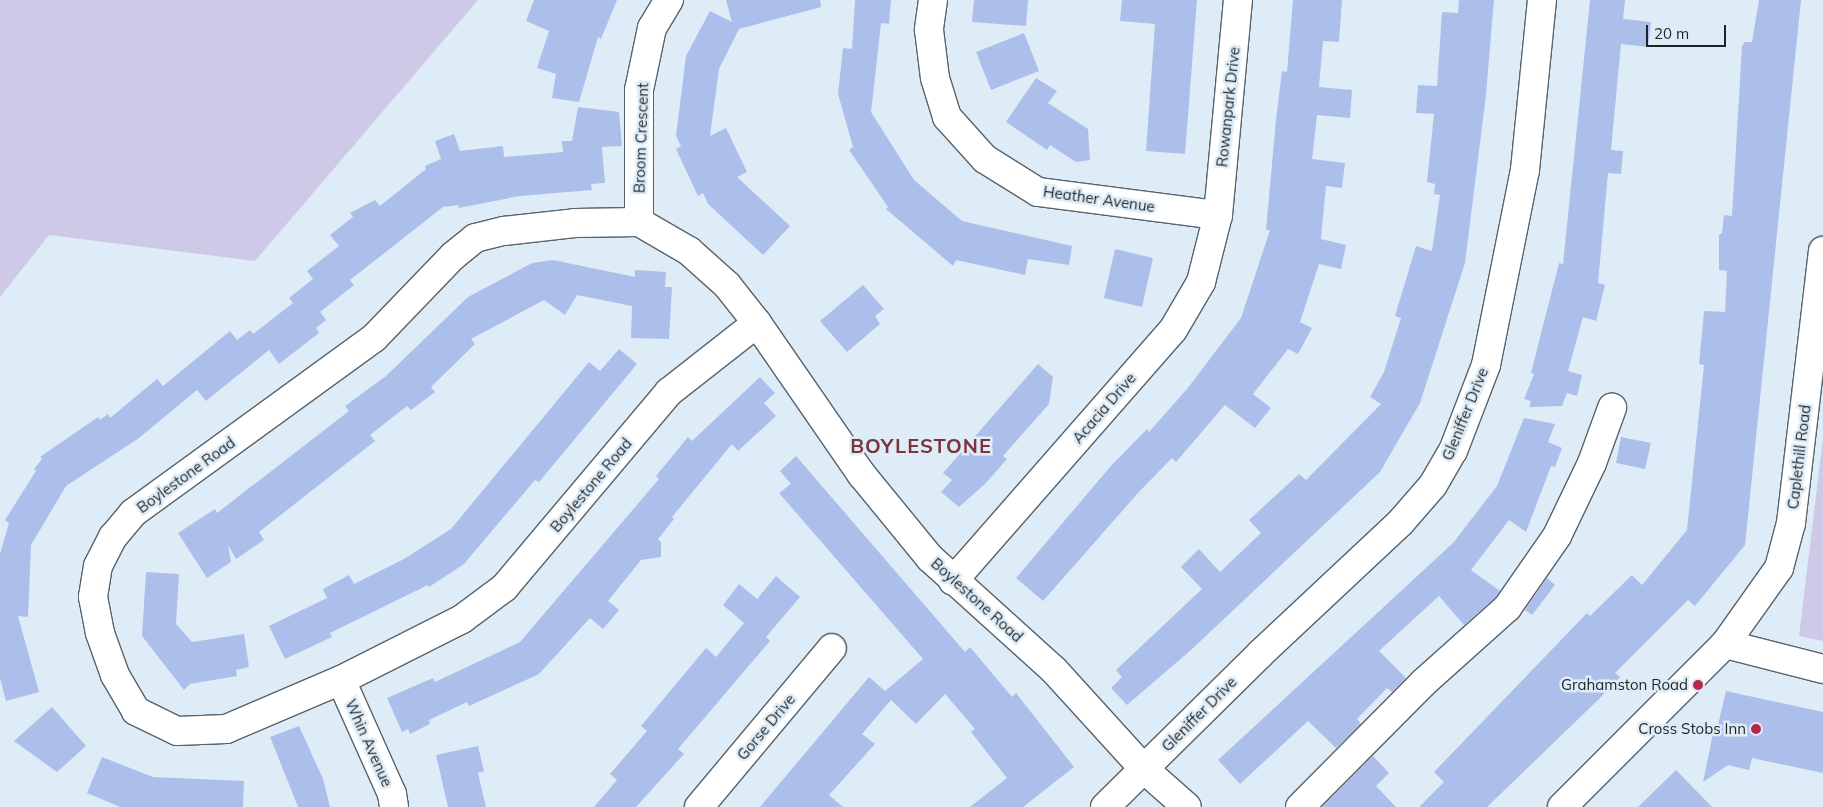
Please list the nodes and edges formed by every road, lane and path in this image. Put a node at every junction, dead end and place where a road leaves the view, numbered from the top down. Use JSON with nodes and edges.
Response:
{"nodes":[{"id":1,"x":669,"y":0,"type":"edge"},
{"id":2,"x":933,"y":0,"type":"edge"},
{"id":3,"x":1238,"y":0,"type":"edge"},
{"id":4,"x":1542,"y":0,"type":"edge"},
{"id":5,"x":1218,"y":215,"type":"junction"},
{"id":6,"x":639,"y":222,"type":"junction"},
{"id":7,"x":1823,"y":251,"type":"edge"},
{"id":8,"x":757,"y":323,"type":"junction"},
{"id":9,"x":1612,"y":408,"type":"dead end"},
{"id":10,"x":954,"y":581,"type":"junction"},
{"id":11,"x":1725,"y":644,"type":"junction"},
{"id":12,"x":832,"y":648,"type":"dead end"},
{"id":13,"x":1823,"y":669,"type":"edge"},
{"id":14,"x":341,"y":680,"type":"junction"},
{"id":15,"x":1144,"y":769,"type":"junction"},
{"id":16,"x":394,"y":807,"type":"edge"},
{"id":17,"x":700,"y":807,"type":"edge"},
{"id":18,"x":1105,"y":807,"type":"edge"},
{"id":19,"x":1187,"y":807,"type":"edge"},
{"id":20,"x":1300,"y":807,"type":"edge"},
{"id":21,"x":1562,"y":807,"type":"edge"}],
"edges":[{"from":1,"to":6,"type":"street","name":"Broom Crescent"},
{"from":2,"to":5,"type":"street","name":"Heather Avenue"},
{"from":3,"to":5,"type":"street","name":"Rowanpark Drive"},
{"from":4,"to":15,"type":"street","name":"Gleniffer Drive"},
{"from":5,"to":10,"type":"street","name":"Acacia Drive"},
{"from":6,"to":8,"type":"street","name":"Boylestone Road"},
{"from":6,"to":14,"type":"street","name":"Boylestone Road"},
{"from":7,"to":11,"type":"street","name":"Caplethill Road"},
{"from":8,"to":10,"type":"street","name":"Boylestone Road"},
{"from":8,"to":14,"type":"street","name":"Boylestone Road"},
{"from":9,"to":20,"type":"street"},
{"from":10,"to":15,"type":"street","name":"Boylestone Road"},
{"from":11,"to":13,"type":"street"},
{"from":11,"to":21,"type":"street","name":"Caplethill Road"},
{"from":12,"to":17,"type":"street","name":"Gorse Drive"},
{"from":14,"to":16,"type":"street","name":"Whin Avenue"},
{"from":15,"to":18,"type":"street","name":"Gleniffer Drive"},
{"from":15,"to":19,"type":"street","name":"Boylestone Road"}]}
